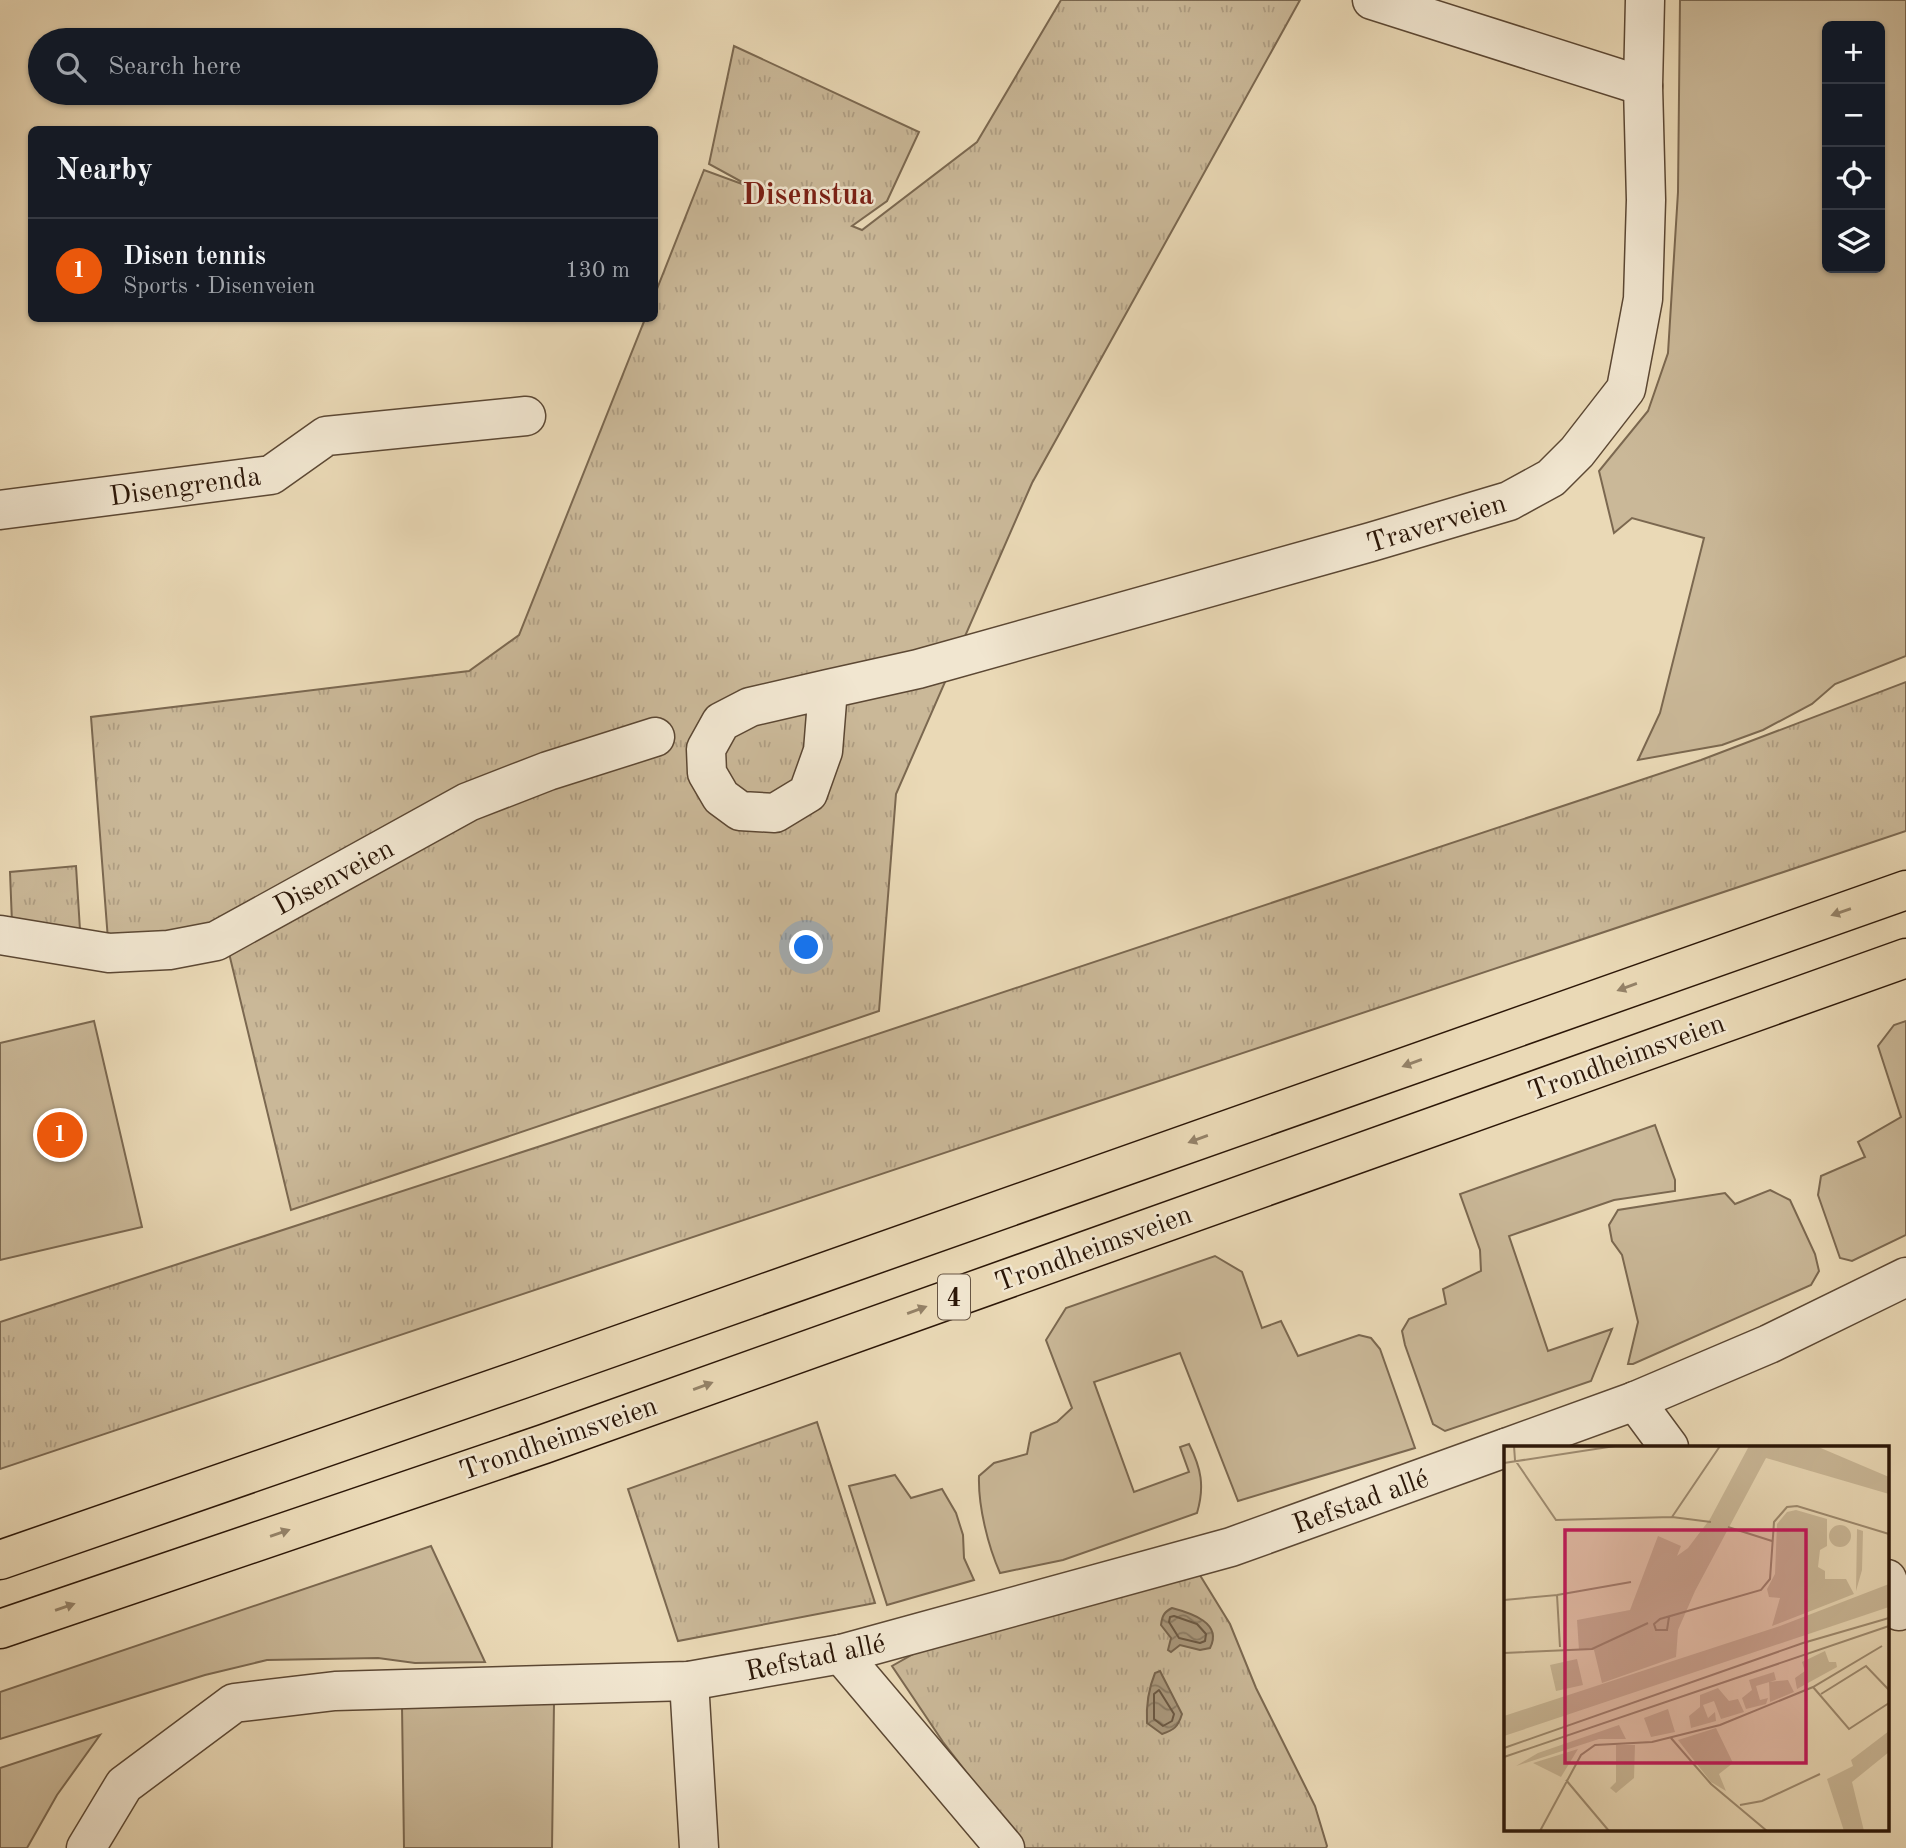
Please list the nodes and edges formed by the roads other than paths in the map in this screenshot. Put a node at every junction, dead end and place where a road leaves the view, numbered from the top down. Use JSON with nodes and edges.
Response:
{"nodes":[{"id":1,"x":1372,"y":0,"type":"edge"},
{"id":2,"x":1645,"y":0,"type":"edge"},
{"id":3,"x":1643,"y":86,"type":"junction"},
{"id":4,"x":526,"y":416,"type":"dead end"},
{"id":5,"x":0,"y":510,"type":"edge"},
{"id":6,"x":828,"y":689,"type":"dead end"},
{"id":7,"x":655,"y":737,"type":"dead end"},
{"id":8,"x":1906,"y":890,"type":"edge"},
{"id":9,"x":0,"y":935,"type":"edge"},
{"id":10,"x":1906,"y":958,"type":"edge"},
{"id":11,"x":1906,"y":1278,"type":"edge"},
{"id":12,"x":1636,"y":1401,"type":"junction"},
{"id":13,"x":1512,"y":1446,"type":"edge"},
{"id":14,"x":1668,"y":1446,"type":"edge"},
{"id":15,"x":1504,"y":1449,"type":"edge"},
{"id":16,"x":0,"y":1560,"type":"edge"},
{"id":17,"x":0,"y":1629,"type":"edge"},
{"id":18,"x":841,"y":1654,"type":"junction"},
{"id":19,"x":690,"y":1681,"type":"junction"},
{"id":20,"x":86,"y":1848,"type":"edge"},
{"id":21,"x":699,"y":1848,"type":"edge"},
{"id":22,"x":1005,"y":1848,"type":"edge"}],
"edges":[{"from":1,"to":3,"type":"street"},
{"from":2,"to":3,"type":"street","name":"Traverveien"},
{"from":3,"to":6,"type":"street","name":"Traverveien"},
{"from":4,"to":5,"type":"street","name":"Disengrenda"},
{"from":7,"to":9,"type":"street","name":"Disenveien"},
{"from":8,"to":16,"type":"highway","number":"4","one_way":true},
{"from":17,"to":10,"type":"highway","name":"Trondheimsveien","number":"4","one_way":true},
{"from":11,"to":12,"type":"street","name":"Refstad allé"},
{"from":12,"to":13,"type":"street","name":"Refstad allé"},
{"from":12,"to":14,"type":"street"},
{"from":15,"to":18,"type":"street","name":"Refstad allé"},
{"from":18,"to":19,"type":"street","name":"Refstad allé"},
{"from":18,"to":22,"type":"street"},
{"from":19,"to":20,"type":"street","name":"Refstad allé"},
{"from":19,"to":21,"type":"street"}]}
